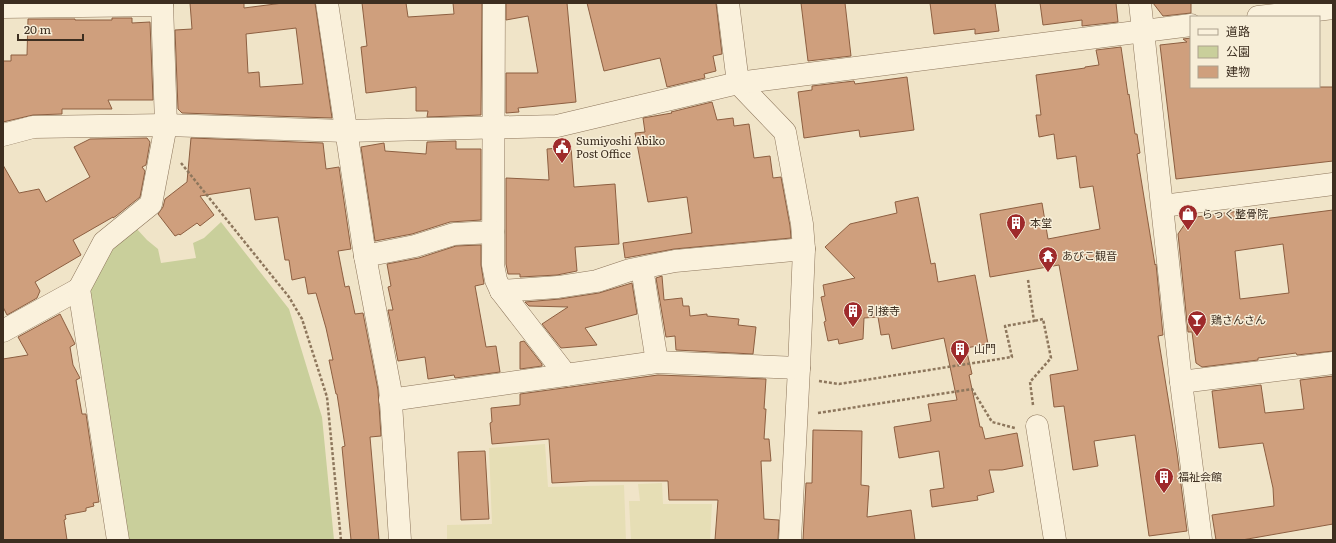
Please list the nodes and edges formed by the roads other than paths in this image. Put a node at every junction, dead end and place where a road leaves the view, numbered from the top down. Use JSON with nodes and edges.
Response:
{"nodes":[{"id":1,"x":327,"y":3,"type":"edge"},
{"id":2,"x":494,"y":3,"type":"edge"},
{"id":3,"x":728,"y":3,"type":"edge"},
{"id":4,"x":1140,"y":3,"type":"edge"},
{"id":5,"x":162,"y":4,"type":"edge"},
{"id":6,"x":3,"y":7,"type":"edge"},
{"id":7,"x":1333,"y":8,"type":"edge"},
{"id":8,"x":1266,"y":16,"type":"edge"},
{"id":9,"x":1190,"y":25,"type":"edge"},
{"id":10,"x":1144,"y":30,"type":"junction"},
{"id":11,"x":738,"y":83,"type":"junction"},
{"id":12,"x":166,"y":126,"type":"junction"},
{"id":13,"x":492,"y":128,"type":"junction"},
{"id":14,"x":346,"y":131,"type":"junction"},
{"id":15,"x":3,"y":135,"type":"edge"},
{"id":16,"x":1333,"y":184,"type":"edge"},
{"id":17,"x":1163,"y":206,"type":"junction"},
{"id":18,"x":493,"y":232,"type":"junction"},
{"id":19,"x":804,"y":249,"type":"junction"},
{"id":20,"x":365,"y":256,"type":"junction"},
{"id":21,"x":642,"y":268,"type":"junction"},
{"id":22,"x":79,"y":289,"type":"junction"},
{"id":23,"x":501,"y":291,"type":"junction"},
{"id":24,"x":3,"y":331,"type":"edge"},
{"id":25,"x":657,"y":362,"type":"junction"},
{"id":26,"x":1333,"y":363,"type":"edge"},
{"id":27,"x":799,"y":374,"type":"junction"},
{"id":28,"x":566,"y":375,"type":"junction"},
{"id":29,"x":1181,"y":382,"type":"junction"},
{"id":30,"x":390,"y":400,"type":"junction"},
{"id":31,"x":1037,"y":430,"type":"road end"},
{"id":32,"x":118,"y":540,"type":"edge"},
{"id":33,"x":400,"y":540,"type":"edge"},
{"id":34,"x":790,"y":540,"type":"edge"},
{"id":35,"x":1055,"y":540,"type":"edge"},
{"id":36,"x":1201,"y":540,"type":"edge"}],
"edges":[{"from":1,"to":14,"type":"street"},
{"from":2,"to":13,"type":"street"},
{"from":3,"to":11,"type":"street"},
{"from":4,"to":10,"type":"street"},
{"from":5,"to":6,"type":"street"},
{"from":5,"to":12,"type":"street"},
{"from":7,"to":8,"type":"street"},
{"from":9,"to":10,"type":"street"},
{"from":10,"to":11,"type":"street"},
{"from":10,"to":17,"type":"street"},
{"from":11,"to":13,"type":"street"},
{"from":11,"to":19,"type":"street"},
{"from":12,"to":14,"type":"street"},
{"from":12,"to":15,"type":"street"},
{"from":12,"to":22,"type":"street"},
{"from":13,"to":14,"type":"street"},
{"from":13,"to":18,"type":"street"},
{"from":14,"to":20,"type":"street"},
{"from":16,"to":17,"type":"street"},
{"from":17,"to":29,"type":"street"},
{"from":18,"to":20,"type":"street"},
{"from":18,"to":23,"type":"street"},
{"from":19,"to":21,"type":"street"},
{"from":19,"to":27,"type":"street"},
{"from":20,"to":30,"type":"street"},
{"from":21,"to":23,"type":"street"},
{"from":21,"to":25,"type":"street"},
{"from":22,"to":24,"type":"street"},
{"from":22,"to":32,"type":"street"},
{"from":23,"to":28,"type":"street"},
{"from":25,"to":27,"type":"street"},
{"from":25,"to":28,"type":"street"},
{"from":26,"to":29,"type":"street"},
{"from":27,"to":34,"type":"street"},
{"from":28,"to":30,"type":"street"},
{"from":29,"to":36,"type":"street"},
{"from":30,"to":33,"type":"street"},
{"from":31,"to":35,"type":"street"}]}
